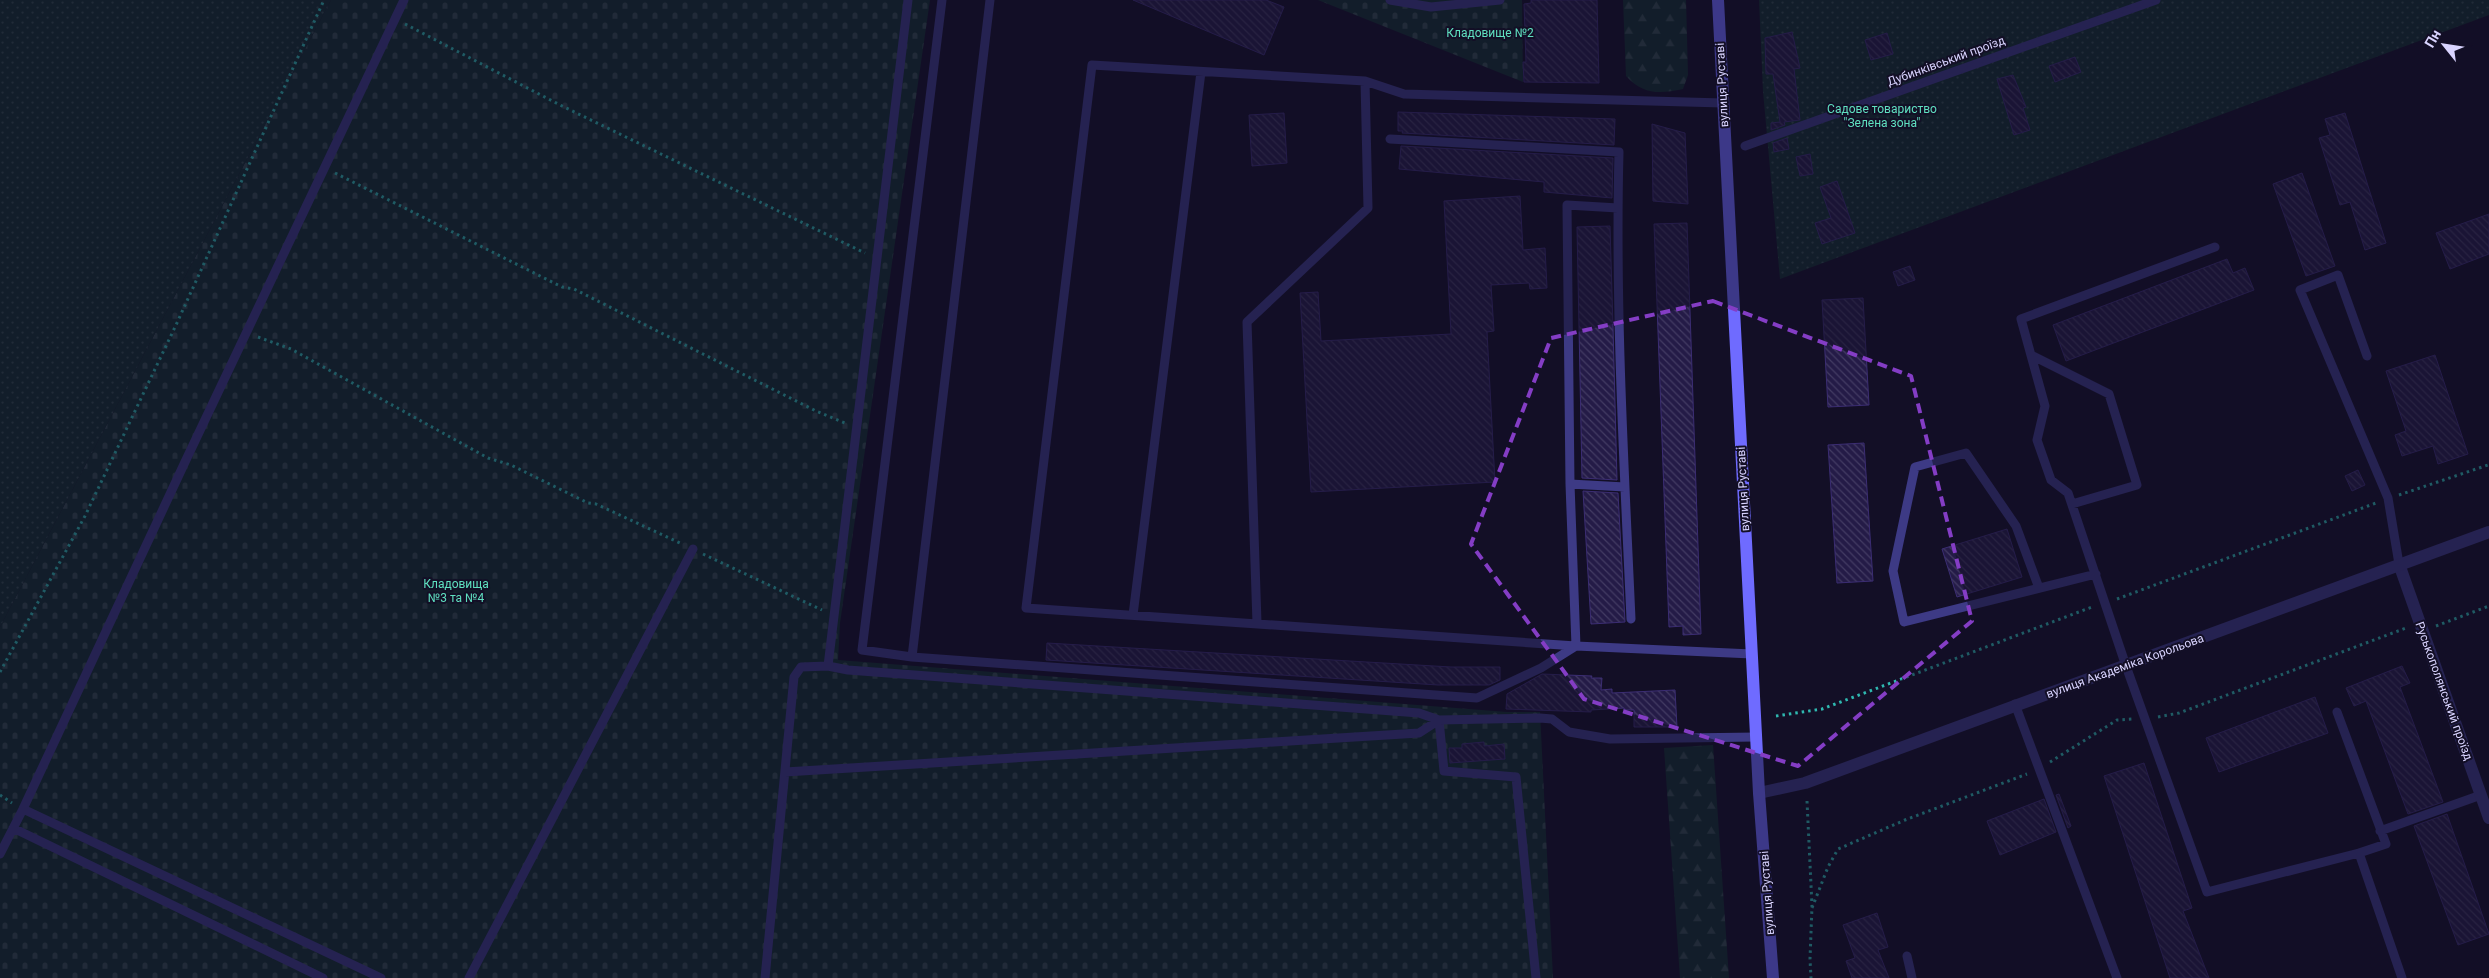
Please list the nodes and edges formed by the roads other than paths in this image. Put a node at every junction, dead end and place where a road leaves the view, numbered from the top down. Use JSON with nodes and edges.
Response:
{"nodes":[{"id":1,"x":404,"y":0,"type":"edge"},
{"id":2,"x":908,"y":0,"type":"edge"},
{"id":3,"x":942,"y":0,"type":"edge"},
{"id":4,"x":990,"y":0,"type":"edge"},
{"id":5,"x":1390,"y":0,"type":"edge"},
{"id":6,"x":1500,"y":0,"type":"edge"},
{"id":7,"x":1718,"y":0,"type":"edge"},
{"id":8,"x":2156,"y":0,"type":"edge"},
{"id":9,"x":1201,"y":72,"type":"junction"},
{"id":10,"x":1365,"y":82,"type":"junction"},
{"id":11,"x":1723,"y":103,"type":"junction"},
{"id":12,"x":1390,"y":139,"type":"dead end"},
{"id":13,"x":1745,"y":146,"type":"dead end"},
{"id":14,"x":1618,"y":208,"type":"junction"},
{"id":15,"x":2215,"y":247,"type":"dead end"},
{"id":16,"x":2031,"y":355,"type":"junction"},
{"id":17,"x":2367,"y":356,"type":"dead end"},
{"id":18,"x":1570,"y":484,"type":"junction"},
{"id":19,"x":1625,"y":487,"type":"junction"},
{"id":20,"x":2072,"y":504,"type":"junction"},
{"id":21,"x":2489,"y":532,"type":"edge"},
{"id":22,"x":693,"y":549,"type":"road end"},
{"id":23,"x":2399,"y":564,"type":"junction"},
{"id":24,"x":2096,"y":574,"type":"junction"},
{"id":25,"x":2039,"y":588,"type":"junction"},
{"id":26,"x":1133,"y":616,"type":"junction"},
{"id":27,"x":1631,"y":619,"type":"dead end"},
{"id":28,"x":1257,"y":623,"type":"junction"},
{"id":29,"x":1576,"y":646,"type":"junction"},
{"id":30,"x":1752,"y":654,"type":"junction"},
{"id":31,"x":912,"y":657,"type":"junction"},
{"id":32,"x":828,"y":666,"type":"junction"},
{"id":33,"x":2126,"y":666,"type":"junction"},
{"id":34,"x":2015,"y":704,"type":"junction"},
{"id":35,"x":2337,"y":712,"type":"dead end"},
{"id":36,"x":1439,"y":720,"type":"junction"},
{"id":37,"x":1756,"y":737,"type":"junction"},
{"id":38,"x":785,"y":772,"type":"junction"},
{"id":39,"x":1759,"y":793,"type":"junction"},
{"id":40,"x":2481,"y":795,"type":"junction"},
{"id":41,"x":23,"y":809,"type":"junction"},
{"id":42,"x":2488,"y":815,"type":"edge"},
{"id":43,"x":14,"y":828,"type":"junction"},
{"id":44,"x":2380,"y":831,"type":"junction"},
{"id":45,"x":2359,"y":853,"type":"junction"},
{"id":46,"x":0,"y":854,"type":"edge"},
{"id":47,"x":1907,"y":956,"type":"dead end"},
{"id":48,"x":323,"y":978,"type":"edge"},
{"id":49,"x":381,"y":978,"type":"edge"},
{"id":50,"x":469,"y":978,"type":"edge"},
{"id":51,"x":765,"y":978,"type":"edge"},
{"id":52,"x":1536,"y":978,"type":"edge"},
{"id":53,"x":1773,"y":978,"type":"edge"},
{"id":54,"x":1912,"y":978,"type":"edge"},
{"id":55,"x":2117,"y":978,"type":"edge"},
{"id":56,"x":2402,"y":978,"type":"edge"}],
"edges":[{"from":1,"to":41,"type":"lane"},
{"from":2,"to":32,"type":"lane"},
{"from":3,"to":31,"type":"lane"},
{"from":4,"to":31,"type":"lane"},
{"from":5,"to":6,"type":"lane"},
{"from":7,"to":11,"type":"main road","name":"вулиця Руставі"},
{"from":8,"to":13,"type":"lane","name":"Дубинківський проїзд"},
{"from":9,"to":10,"type":"lane"},
{"from":9,"to":26,"type":"lane"},
{"from":9,"to":26,"type":"lane"},
{"from":10,"to":11,"type":"lane"},
{"from":10,"to":28,"type":"lane"},
{"from":11,"to":30,"type":"main road","name":"вулиця Руставі"},
{"from":12,"to":14,"type":"lane"},
{"from":14,"to":18,"type":"lane"},
{"from":14,"to":19,"type":"lane"},
{"from":15,"to":16,"type":"lane"},
{"from":16,"to":20,"type":"lane"},
{"from":16,"to":20,"type":"lane"},
{"from":17,"to":23,"type":"lane"},
{"from":18,"to":19,"type":"lane"},
{"from":18,"to":29,"type":"lane"},
{"from":19,"to":27,"type":"lane"},
{"from":20,"to":24,"type":"lane"},
{"from":21,"to":23,"type":"street","name":"вулиця Академіка Корольова"},
{"from":22,"to":50,"type":"lane"},
{"from":23,"to":33,"type":"street","name":"вулиця Академіка Корольова"},
{"from":23,"to":40,"type":"street","name":"Руськополянський проїзд"},
{"from":24,"to":25,"type":"lane"},
{"from":24,"to":33,"type":"lane"},
{"from":25,"to":25,"type":"lane"},
{"from":26,"to":28,"type":"lane"},
{"from":28,"to":29,"type":"lane"},
{"from":29,"to":30,"type":"lane"},
{"from":29,"to":31,"type":"lane"},
{"from":30,"to":37,"type":"main road","name":"вулиця Руставі"},
{"from":32,"to":36,"type":"lane"},
{"from":32,"to":38,"type":"lane"},
{"from":33,"to":34,"type":"street","name":"вулиця Академіка Корольова"},
{"from":33,"to":45,"type":"lane"},
{"from":34,"to":39,"type":"street","name":"вулиця Академіка Корольова"},
{"from":34,"to":55,"type":"lane"},
{"from":35,"to":44,"type":"lane"},
{"from":36,"to":37,"type":"lane"},
{"from":36,"to":38,"type":"lane"},
{"from":36,"to":52,"type":"lane"},
{"from":37,"to":39,"type":"main road","name":"вулиця Руставі"},
{"from":38,"to":51,"type":"lane"},
{"from":39,"to":53,"type":"main road","name":"вулиця Руставі"},
{"from":40,"to":42,"type":"street","name":"Руськополянський проїзд"},
{"from":40,"to":44,"type":"lane"},
{"from":41,"to":43,"type":"lane"},
{"from":41,"to":49,"type":"lane"},
{"from":43,"to":46,"type":"lane"},
{"from":43,"to":48,"type":"lane"},
{"from":44,"to":45,"type":"lane"},
{"from":45,"to":56,"type":"lane"},
{"from":47,"to":54,"type":"lane"}]}
